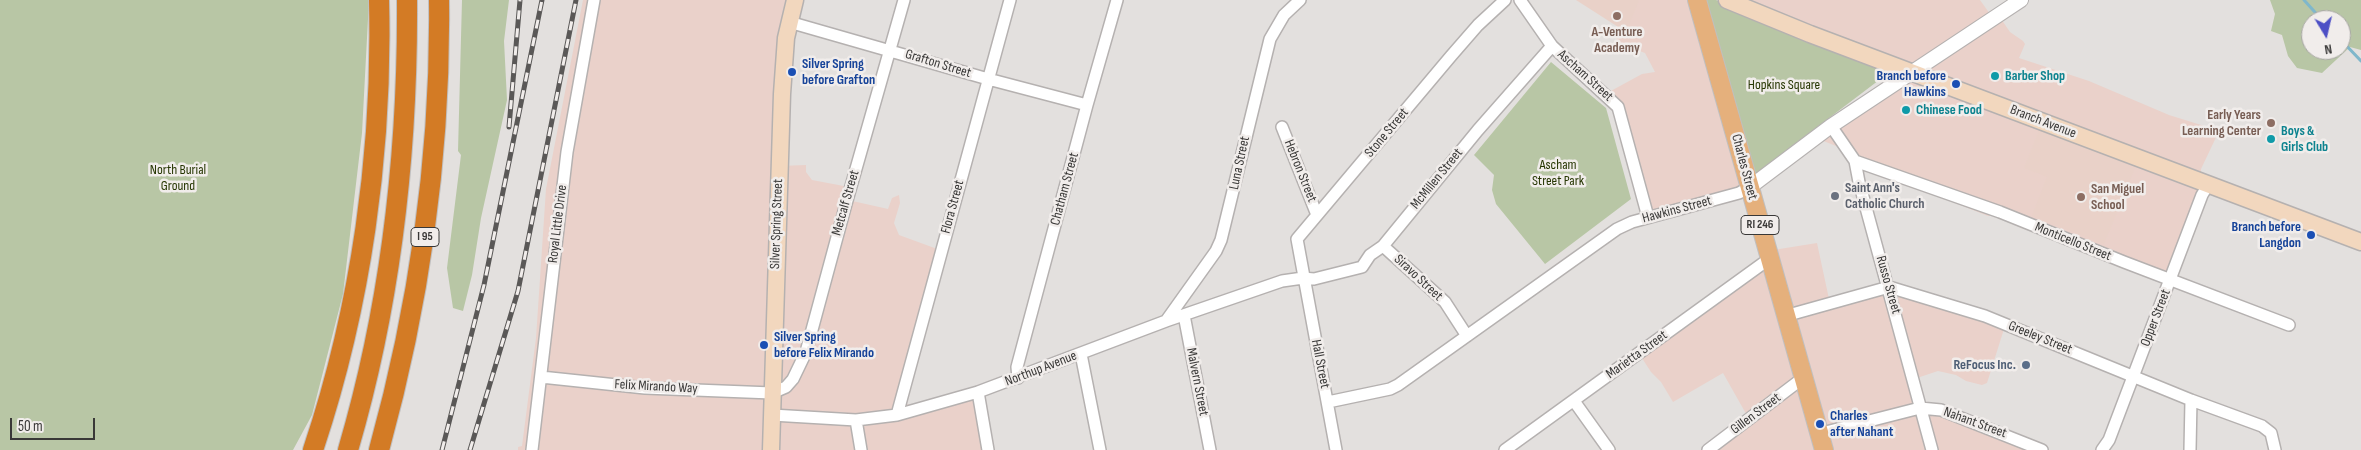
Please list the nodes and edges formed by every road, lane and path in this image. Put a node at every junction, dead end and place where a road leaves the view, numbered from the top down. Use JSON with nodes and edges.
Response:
{"nodes":[{"id":1,"x":379,"y":0,"type":"edge"},
{"id":2,"x":407,"y":0,"type":"edge"},
{"id":3,"x":594,"y":0,"type":"edge"},
{"id":4,"x":795,"y":0,"type":"edge"},
{"id":5,"x":904,"y":0,"type":"edge"},
{"id":6,"x":1010,"y":0,"type":"edge"},
{"id":7,"x":1117,"y":0,"type":"edge"},
{"id":8,"x":1300,"y":0,"type":"edge"},
{"id":9,"x":1505,"y":0,"type":"edge"},
{"id":10,"x":1520,"y":0,"type":"edge"},
{"id":11,"x":1697,"y":0,"type":"edge"},
{"id":12,"x":1727,"y":0,"type":"edge"},
{"id":13,"x":2021,"y":0,"type":"edge"},
{"id":14,"x":440,"y":6,"type":"edge"},
{"id":15,"x":789,"y":22,"type":"junction"},
{"id":16,"x":1552,"y":46,"type":"junction"},
{"id":17,"x":890,"y":50,"type":"junction"},
{"id":18,"x":1914,"y":73,"type":"junction"},
{"id":19,"x":988,"y":79,"type":"junction"},
{"id":20,"x":1087,"y":105,"type":"junction"},
{"id":21,"x":1831,"y":126,"type":"junction"},
{"id":22,"x":1282,"y":127,"type":"dead end"},
{"id":23,"x":1855,"y":161,"type":"junction"},
{"id":24,"x":2208,"y":185,"type":"junction"},
{"id":25,"x":1750,"y":187,"type":"junction"},
{"id":26,"x":1317,"y":215,"type":"junction"},
{"id":27,"x":1648,"y":218,"type":"junction"},
{"id":28,"x":2361,"y":242,"type":"edge"},
{"id":29,"x":1383,"y":246,"type":"junction"},
{"id":30,"x":1769,"y":260,"type":"junction"},
{"id":31,"x":1303,"y":278,"type":"junction"},
{"id":32,"x":2170,"y":280,"type":"junction"},
{"id":33,"x":1889,"y":287,"type":"junction"},
{"id":34,"x":1184,"y":315,"type":"junction"},
{"id":35,"x":1785,"y":316,"type":"junction"},
{"id":36,"x":1166,"y":321,"type":"junction"},
{"id":37,"x":2289,"y":325,"type":"dead end"},
{"id":38,"x":1467,"y":336,"type":"junction"},
{"id":39,"x":1081,"y":354,"type":"junction"},
{"id":40,"x":2133,"y":376,"type":"junction"},
{"id":41,"x":542,"y":377,"type":"junction"},
{"id":42,"x":1018,"y":378,"type":"junction"},
{"id":43,"x":1803,"y":378,"type":"junction"},
{"id":44,"x":366,"y":385,"type":"junction"},
{"id":45,"x":772,"y":392,"type":"junction"},
{"id":46,"x":978,"y":392,"type":"junction"},
{"id":47,"x":2192,"y":400,"type":"junction"},
{"id":48,"x":1574,"y":401,"type":"junction"},
{"id":49,"x":1328,"y":402,"type":"junction"},
{"id":50,"x":1920,"y":408,"type":"junction"},
{"id":51,"x":772,"y":415,"type":"junction"},
{"id":52,"x":897,"y":415,"type":"junction"},
{"id":53,"x":856,"y":420,"type":"junction"},
{"id":54,"x":1821,"y":442,"type":"edge"},
{"id":55,"x":313,"y":450,"type":"edge"},
{"id":56,"x":337,"y":450,"type":"edge"},
{"id":57,"x":348,"y":450,"type":"edge"},
{"id":58,"x":379,"y":450,"type":"edge"},
{"id":59,"x":532,"y":450,"type":"edge"},
{"id":60,"x":771,"y":450,"type":"edge"},
{"id":61,"x":862,"y":450,"type":"edge"},
{"id":62,"x":988,"y":450,"type":"edge"},
{"id":63,"x":1100,"y":450,"type":"edge"},
{"id":64,"x":1210,"y":450,"type":"edge"},
{"id":65,"x":1336,"y":450,"type":"edge"},
{"id":66,"x":1505,"y":450,"type":"edge"},
{"id":67,"x":1609,"y":450,"type":"edge"},
{"id":68,"x":1708,"y":450,"type":"edge"},
{"id":69,"x":1932,"y":450,"type":"edge"},
{"id":70,"x":2042,"y":450,"type":"edge"},
{"id":71,"x":2102,"y":450,"type":"edge"},
{"id":72,"x":2190,"y":450,"type":"edge"},
{"id":73,"x":2275,"y":450,"type":"edge"}],
"edges":[{"from":1,"to":55,"type":"highway"},
{"from":2,"to":44,"type":"highway","number":"I 95"},
{"from":3,"to":41,"type":"street","name":"Royal Little Drive"},
{"from":4,"to":15,"type":"main road","name":"Silver Spring Street"},
{"from":5,"to":17,"type":"street","name":"Metcalf Street"},
{"from":6,"to":19,"type":"street","name":"Flora Street"},
{"from":7,"to":20,"type":"street","name":"Chatham Street"},
{"from":8,"to":36,"type":"street","name":"Luna Street"},
{"from":9,"to":26,"type":"street","name":"Stone Street"},
{"from":10,"to":16,"type":"street","name":"Ascham Street"},
{"from":11,"to":25,"type":"main road","name":"Charles Street","number":"RI 246"},
{"from":12,"to":18,"type":"main road","name":"Branch Avenue"},
{"from":13,"to":18,"type":"street","name":"Hawkins Street"},
{"from":14,"to":58,"type":"highway","number":"I 95"},
{"from":15,"to":17,"type":"street","name":"Grafton Street"},
{"from":15,"to":45,"type":"main road","name":"Silver Spring Street"},
{"from":16,"to":27,"type":"street","name":"Ascham Street"},
{"from":16,"to":29,"type":"street","name":"McMillen Street"},
{"from":17,"to":19,"type":"street","name":"Grafton Street"},
{"from":17,"to":45,"type":"street","name":"Metcalf Street"},
{"from":18,"to":21,"type":"street","name":"Hawkins Street"},
{"from":18,"to":24,"type":"main road","name":"Branch Avenue"},
{"from":19,"to":20,"type":"street","name":"Grafton Street"},
{"from":19,"to":52,"type":"street","name":"Flora Street"},
{"from":20,"to":42,"type":"street","name":"Chatham Street"},
{"from":21,"to":23,"type":"street","name":"Russo Street"},
{"from":21,"to":25,"type":"street","name":"Hawkins Street"},
{"from":22,"to":26,"type":"street","name":"Hebron Street"},
{"from":23,"to":32,"type":"street","name":"Monticello Street"},
{"from":23,"to":33,"type":"street","name":"Russo Street"},
{"from":24,"to":28,"type":"main road","name":"Branch Avenue"},
{"from":24,"to":32,"type":"street","name":"Opper Street"},
{"from":25,"to":27,"type":"street","name":"Hawkins Street"},
{"from":25,"to":30,"type":"main road","name":"Charles Street","number":"RI 246"},
{"from":26,"to":31,"type":"street","name":"Stone Street"},
{"from":27,"to":38,"type":"street","name":"Hawkins Street"},
{"from":29,"to":31,"type":"street","name":"McMillen Street"},
{"from":29,"to":38,"type":"street","name":"Siravo Street"},
{"from":30,"to":35,"type":"main road","name":"Charles Street","number":"RI 246"},
{"from":30,"to":48,"type":"street","name":"Marietta Street"},
{"from":31,"to":34,"type":"street","name":"Northup Avenue"},
{"from":31,"to":49,"type":"street","name":"Hall Street"},
{"from":32,"to":37,"type":"street","name":"Monticello Street"},
{"from":32,"to":40,"type":"street","name":"Opper Street"},
{"from":33,"to":35,"type":"street"},
{"from":33,"to":40,"type":"street","name":"Greeley Street"},
{"from":33,"to":50,"type":"street","name":"Russo Street"},
{"from":34,"to":36,"type":"street","name":"Northup Avenue"},
{"from":34,"to":64,"type":"street","name":"Malvern Street"},
{"from":35,"to":43,"type":"main road","name":"Charles Street","number":"RI 246"},
{"from":36,"to":39,"type":"street","name":"Northup Avenue"},
{"from":38,"to":49,"type":"street","name":"Hawkins Street"},
{"from":39,"to":42,"type":"street","name":"Northup Avenue"},
{"from":39,"to":63,"type":"street"},
{"from":40,"to":47,"type":"street","name":"Greeley Street"},
{"from":40,"to":71,"type":"street","name":"Opper Street"},
{"from":41,"to":45,"type":"street","name":"Felix Mirando Way"},
{"from":41,"to":59,"type":"street","name":"Royal Little Drive"},
{"from":42,"to":46,"type":"street","name":"Northup Avenue"},
{"from":43,"to":54,"type":"main road","name":"Charles Street","number":"RI 246"},
{"from":43,"to":68,"type":"street","name":"Gillen Street"},
{"from":44,"to":56,"type":"highway"},
{"from":44,"to":57,"type":"highway","number":"I 95"},
{"from":45,"to":51,"type":"main road","name":"Silver Spring Street"},
{"from":46,"to":52,"type":"street","name":"Northup Avenue"},
{"from":46,"to":62,"type":"street"},
{"from":47,"to":72,"type":"street"},
{"from":47,"to":73,"type":"street","name":"Greeley Street"},
{"from":48,"to":66,"type":"street","name":"Marietta Street"},
{"from":48,"to":67,"type":"street"},
{"from":49,"to":65,"type":"street","name":"Hall Street"},
{"from":50,"to":54,"type":"street","name":"Nahant Street"},
{"from":50,"to":69,"type":"street","name":"Russo Street"},
{"from":50,"to":70,"type":"street","name":"Nahant Street"},
{"from":51,"to":53,"type":"street","name":"Northup Avenue"},
{"from":51,"to":60,"type":"main road","name":"Silver Spring Street"},
{"from":52,"to":53,"type":"street","name":"Northup Avenue"},
{"from":53,"to":61,"type":"street"}]}
